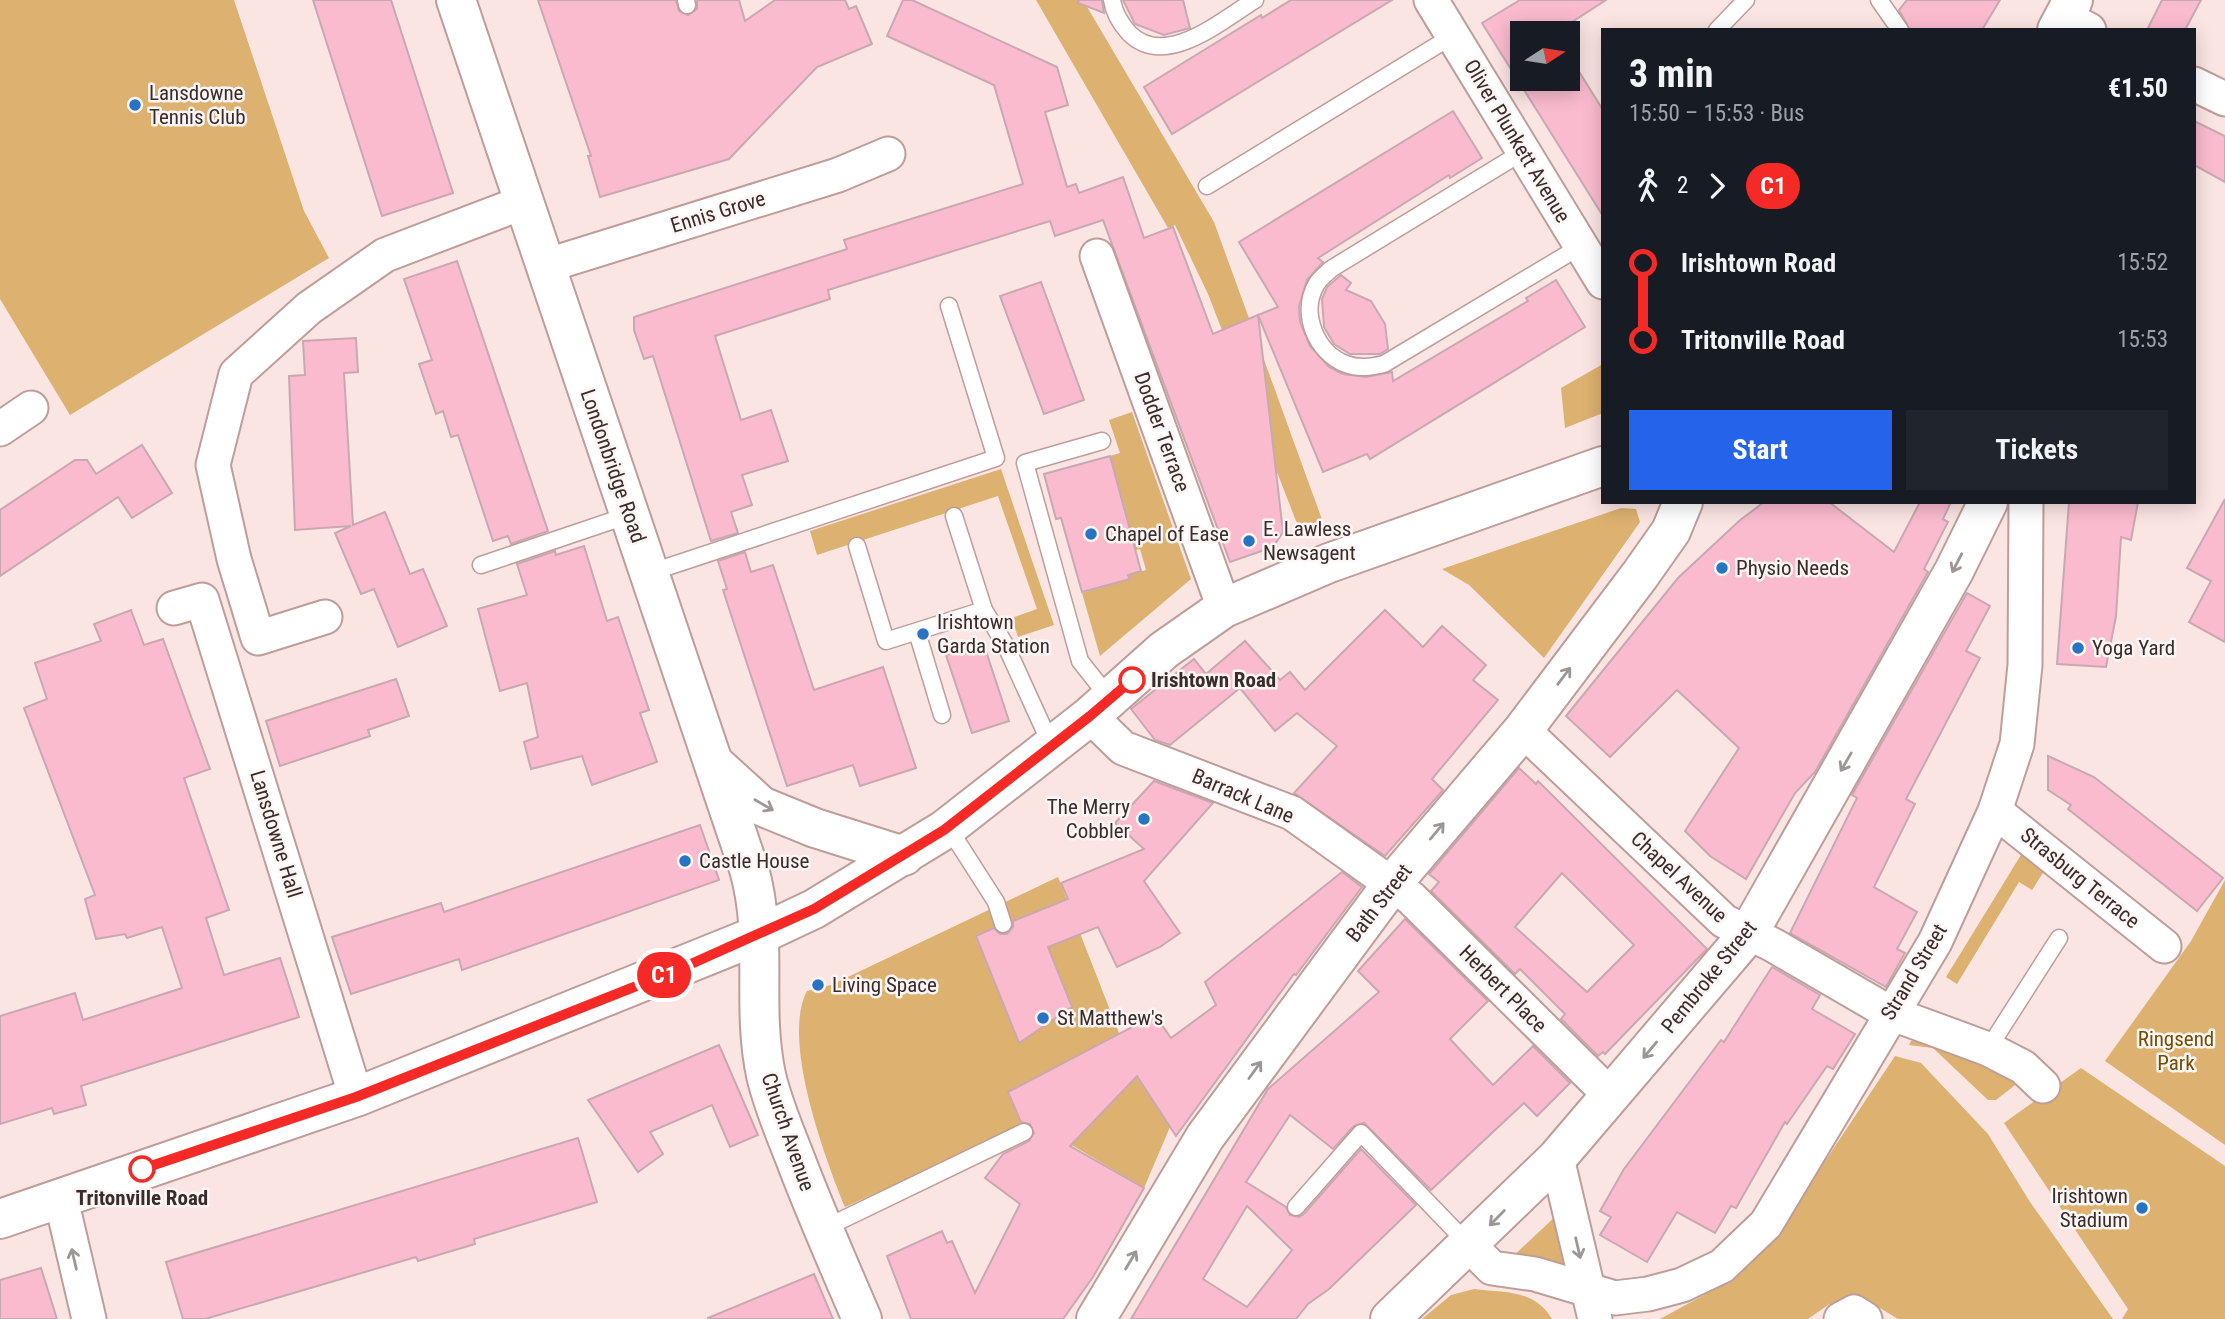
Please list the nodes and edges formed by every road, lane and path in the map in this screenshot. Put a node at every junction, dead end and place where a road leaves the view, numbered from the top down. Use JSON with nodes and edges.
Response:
{"nodes":[{"id":1,"x":456,"y":0,"type":"edge"},
{"id":2,"x":1112,"y":0,"type":"edge"},
{"id":3,"x":1255,"y":0,"type":"edge"},
{"id":4,"x":1746,"y":0,"type":"edge"},
{"id":5,"x":1878,"y":0,"type":"edge"},
{"id":6,"x":1446,"y":12,"type":"edge"},
{"id":7,"x":1719,"y":28,"type":"edge"},
{"id":8,"x":1899,"y":28,"type":"edge"},
{"id":9,"x":2196,"y":84,"type":"edge"},
{"id":10,"x":2225,"y":99,"type":"edge"},
{"id":11,"x":1524,"y":151,"type":"junction"},
{"id":12,"x":888,"y":154,"type":"dead end"},
{"id":13,"x":1207,"y":186,"type":"dead end"},
{"id":14,"x":524,"y":202,"type":"junction"},
{"id":15,"x":1581,"y":246,"type":"junction"},
{"id":16,"x":1097,"y":256,"type":"dead end"},
{"id":17,"x":545,"y":266,"type":"junction"},
{"id":18,"x":1601,"y":279,"type":"edge"},
{"id":19,"x":949,"y":306,"type":"dead end"},
{"id":20,"x":31,"y":408,"type":"dead end"},
{"id":21,"x":0,"y":429,"type":"edge"},
{"id":22,"x":1102,"y":441,"type":"dead end"},
{"id":23,"x":1601,"y":467,"type":"edge"},
{"id":24,"x":1682,"y":504,"type":"edge"},
{"id":25,"x":1987,"y":504,"type":"edge"},
{"id":26,"x":2026,"y":504,"type":"edge"},
{"id":27,"x":629,"y":515,"type":"junction"},
{"id":28,"x":954,"y":516,"type":"dead end"},
{"id":29,"x":857,"y":546,"type":"dead end"},
{"id":30,"x":481,"y":565,"type":"dead end"},
{"id":31,"x":649,"y":573,"type":"junction"},
{"id":32,"x":174,"y":608,"type":"dead end"},
{"id":33,"x":1224,"y":608,"type":"junction"},
{"id":34,"x":984,"y":610,"type":"junction"},
{"id":35,"x":325,"y":617,"type":"dead end"},
{"id":36,"x":917,"y":632,"type":"junction"},
{"id":37,"x":1100,"y":708,"type":"junction"},
{"id":38,"x":942,"y":715,"type":"dead end"},
{"id":39,"x":1523,"y":730,"type":"junction"},
{"id":40,"x":1052,"y":747,"type":"junction"},
{"id":41,"x":712,"y":761,"type":"junction"},
{"id":42,"x":1996,"y":811,"type":"junction"},
{"id":43,"x":947,"y":827,"type":"junction"},
{"id":44,"x":904,"y":856,"type":"junction"},
{"id":45,"x":1392,"y":884,"type":"junction"},
{"id":46,"x":1003,"y":925,"type":"dead end"},
{"id":47,"x":761,"y":934,"type":"junction"},
{"id":48,"x":1748,"y":934,"type":"junction"},
{"id":49,"x":2059,"y":938,"type":"dead end"},
{"id":50,"x":2164,"y":946,"type":"dead end"},
{"id":51,"x":1890,"y":1013,"type":"junction"},
{"id":52,"x":1988,"y":1049,"type":"junction"},
{"id":53,"x":2043,"y":1086,"type":"dead end"},
{"id":54,"x":1611,"y":1096,"type":"junction"},
{"id":55,"x":356,"y":1097,"type":"junction"},
{"id":56,"x":1024,"y":1132,"type":"dead end"},
{"id":57,"x":1557,"y":1157,"type":"junction"},
{"id":58,"x":61,"y":1199,"type":"junction"},
{"id":59,"x":1296,"y":1206,"type":"dead end"},
{"id":60,"x":0,"y":1219,"type":"edge"},
{"id":61,"x":823,"y":1229,"type":"junction"},
{"id":62,"x":1469,"y":1245,"type":"junction"},
{"id":63,"x":1592,"y":1306,"type":"edge"},
{"id":64,"x":89,"y":1319,"type":"edge"},
{"id":65,"x":862,"y":1319,"type":"edge"},
{"id":66,"x":1096,"y":1319,"type":"edge"},
{"id":67,"x":1390,"y":1319,"type":"edge"},
{"id":68,"x":1841,"y":1319,"type":"edge"},
{"id":69,"x":1864,"y":1319,"type":"edge"}],
"edges":[{"from":1,"to":14,"type":"main road","name":"Londonbridge Road"},
{"from":2,"to":3,"type":"lane"},
{"from":4,"to":7,"type":"lane"},
{"from":5,"to":8,"type":"lane"},
{"from":6,"to":11,"type":"street","name":"Oliver Plunkett Avenue"},
{"from":6,"to":13,"type":"lane"},
{"from":9,"to":10,"type":"street"},
{"from":11,"to":15,"type":"street","name":"Oliver Plunkett Avenue"},
{"from":11,"to":15,"type":"lane"},
{"from":12,"to":17,"type":"street","name":"Ennis Grove"},
{"from":14,"to":17,"type":"main road","name":"Londonbridge Road"},
{"from":14,"to":35,"type":"street"},
{"from":15,"to":18,"type":"street","name":"Oliver Plunkett Avenue"},
{"from":16,"to":33,"type":"street","name":"Dodder Terrace"},
{"from":17,"to":27,"type":"main road","name":"Londonbridge Road"},
{"from":19,"to":31,"type":"lane"},
{"from":20,"to":21,"type":"street"},
{"from":22,"to":37,"type":"lane"},
{"from":23,"to":33,"type":"main road"},
{"from":39,"to":24,"type":"main road","name":"Bath Street","one_way":true},
{"from":25,"to":48,"type":"main road","name":"Pembroke Street","one_way":true},
{"from":26,"to":42,"type":"street","name":"Strand Street"},
{"from":27,"to":30,"type":"lane"},
{"from":27,"to":31,"type":"main road","name":"Londonbridge Road"},
{"from":28,"to":34,"type":"lane"},
{"from":29,"to":36,"type":"lane"},
{"from":31,"to":41,"type":"main road","name":"Londonbridge Road"},
{"from":32,"to":55,"type":"street","name":"Lansdowne Hall"},
{"from":33,"to":37,"type":"main road"},
{"from":34,"to":36,"type":"lane"},
{"from":34,"to":40,"type":"lane"},
{"from":36,"to":38,"type":"lane"},
{"from":37,"to":40,"type":"main road"},
{"from":37,"to":45,"type":"street","name":"Barrack Lane"},
{"from":45,"to":39,"type":"main road","name":"Bath Street","one_way":true},
{"from":39,"to":48,"type":"street","name":"Chapel Avenue"},
{"from":40,"to":43,"type":"main road"},
{"from":41,"to":44,"type":"main road","one_way":true},
{"from":41,"to":47,"type":"main road","name":"Londonbridge Road"},
{"from":42,"to":50,"type":"street","name":"Strasburg Terrace"},
{"from":42,"to":51,"type":"street","name":"Strand Street"},
{"from":43,"to":44,"type":"main road"},
{"from":43,"to":46,"type":"lane"},
{"from":44,"to":47,"type":"main road"},
{"from":45,"to":54,"type":"street","name":"Herbert Place"},
{"from":66,"to":45,"type":"main road","name":"Bath Street","one_way":true},
{"from":47,"to":55,"type":"main road"},
{"from":47,"to":61,"type":"main road","name":"Church Avenue"},
{"from":48,"to":51,"type":"street","name":"Chapel Avenue"},
{"from":48,"to":54,"type":"main road","name":"Pembroke Street","one_way":true},
{"from":49,"to":52,"type":"lane"},
{"from":51,"to":52,"type":"street","name":"Chapel Avenue"},
{"from":51,"to":63,"type":"street","name":"Strand Street"},
{"from":52,"to":53,"type":"street","name":"Chapel Avenue"},
{"from":54,"to":57,"type":"main road","name":"Pembroke Street"},
{"from":55,"to":58,"type":"main road"},
{"from":56,"to":61,"type":"lane"},
{"from":57,"to":62,"type":"main road","name":"Pembroke Street","one_way":true},
{"from":57,"to":63,"type":"street","one_way":true},
{"from":58,"to":60,"type":"main road"},
{"from":64,"to":58,"type":"street","one_way":true},
{"from":59,"to":62,"type":"lane"},
{"from":61,"to":65,"type":"main road","name":"Church Avenue"},
{"from":62,"to":63,"type":"street","name":"Strand Street"},
{"from":62,"to":67,"type":"main road","name":"Pembroke Street"},
{"from":68,"to":69,"type":"street"}]}
